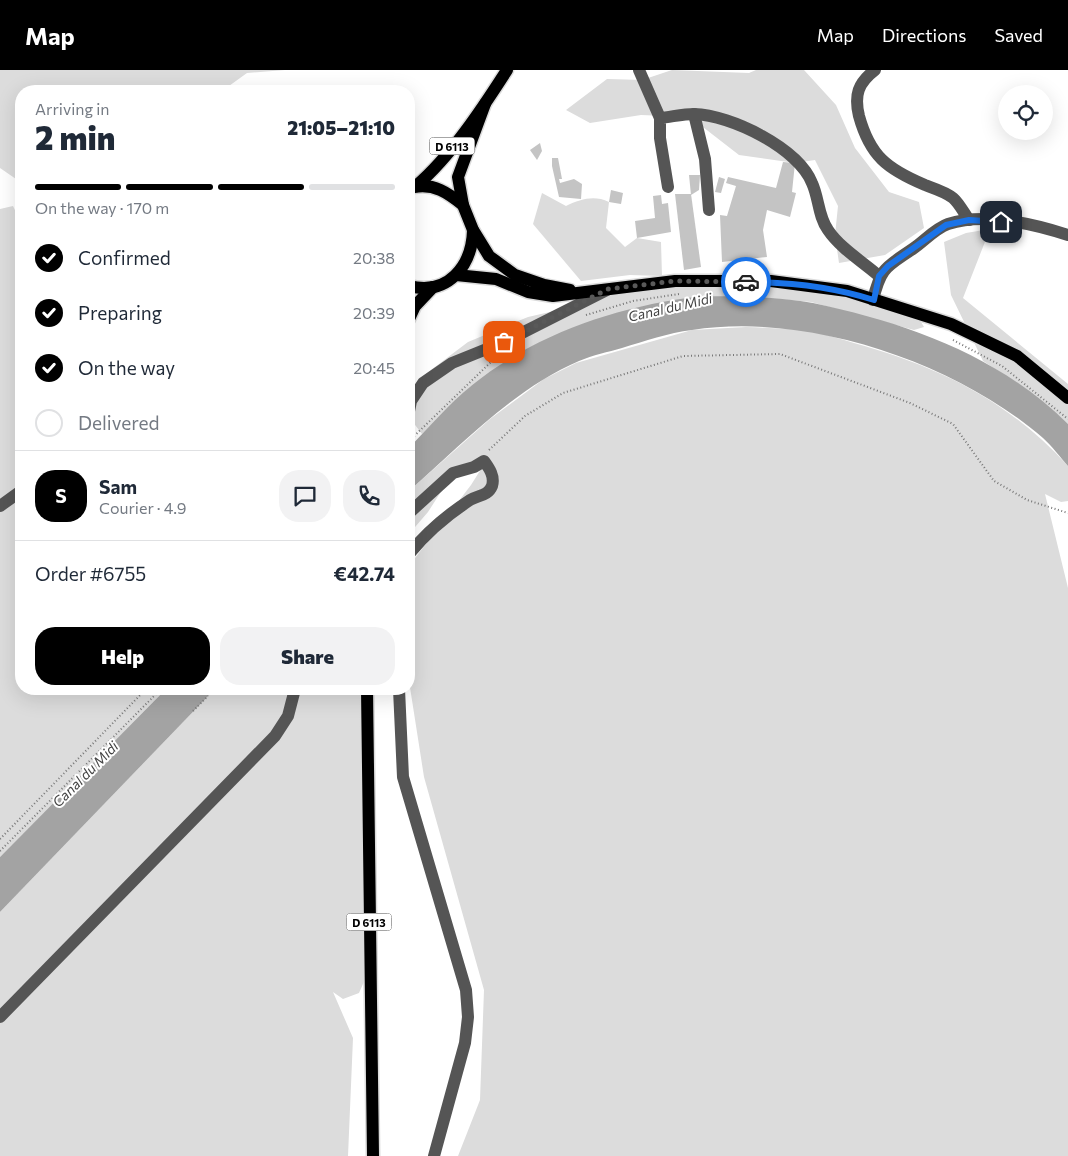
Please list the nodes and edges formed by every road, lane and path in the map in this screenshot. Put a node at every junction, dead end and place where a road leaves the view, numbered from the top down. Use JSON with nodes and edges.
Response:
{"nodes":[{"id":1,"x":507,"y":70,"type":"edge"},
{"id":2,"x":639,"y":70,"type":"edge"},
{"id":3,"x":875,"y":70,"type":"edge"},
{"id":4,"x":485,"y":104,"type":"junction"},
{"id":5,"x":694,"y":114,"type":"junction"},
{"id":6,"x":660,"y":118,"type":"junction"},
{"id":7,"x":415,"y":185,"type":"edge"},
{"id":8,"x":415,"y":187,"type":"edge"},
{"id":9,"x":668,"y":187,"type":"dead end"},
{"id":10,"x":463,"y":205,"type":"junction"},
{"id":11,"x":709,"y":210,"type":"dead end"},
{"id":12,"x":969,"y":220,"type":"junction"},
{"id":13,"x":473,"y":230,"type":"junction"},
{"id":14,"x":1068,"y":236,"type":"edge"},
{"id":15,"x":456,"y":275,"type":"junction"},
{"id":16,"x":879,"y":276,"type":"junction"},
{"id":17,"x":415,"y":286,"type":"edge"},
{"id":18,"x":433,"y":287,"type":"junction"},
{"id":19,"x":608,"y":289,"type":"junction"},
{"id":20,"x":583,"y":292,"type":"junction"},
{"id":21,"x":687,"y":293,"type":"dead end"},
{"id":22,"x":874,"y":300,"type":"junction"},
{"id":23,"x":415,"y":306,"type":"edge"},
{"id":24,"x":586,"y":315,"type":"dead end"},
{"id":25,"x":949,"y":338,"type":"dead end"},
{"id":26,"x":492,"y":360,"type":"dead end"},
{"id":27,"x":415,"y":395,"type":"edge"},
{"id":28,"x":1068,"y":398,"type":"edge"},
{"id":29,"x":1068,"y":419,"type":"edge"},
{"id":30,"x":415,"y":435,"type":"edge"},
{"id":31,"x":484,"y":461,"type":"junction"},
{"id":32,"x":15,"y":495,"type":"edge"},
{"id":33,"x":0,"y":506,"type":"edge"},
{"id":34,"x":415,"y":508,"type":"edge"},
{"id":35,"x":1068,"y":513,"type":"edge"},
{"id":36,"x":415,"y":547,"type":"edge"},
{"id":37,"x":140,"y":695,"type":"edge"},
{"id":38,"x":155,"y":695,"type":"edge"},
{"id":39,"x":293,"y":695,"type":"edge"},
{"id":40,"x":367,"y":695,"type":"edge"},
{"id":41,"x":399,"y":695,"type":"edge"},
{"id":42,"x":208,"y":696,"type":"dead end"},
{"id":43,"x":193,"y":711,"type":"dead end"},
{"id":44,"x":0,"y":839,"type":"edge"},
{"id":45,"x":0,"y":851,"type":"edge"},
{"id":46,"x":0,"y":1017,"type":"edge"},
{"id":47,"x":372,"y":1156,"type":"edge"},
{"id":48,"x":434,"y":1156,"type":"edge"}],
"edges":[{"from":1,"to":4,"type":"main road","number":"D 6113"},
{"from":2,"to":6,"type":"street"},
{"from":3,"to":12,"type":"street"},
{"from":4,"to":7,"type":"main road","number":"D 6113"},
{"from":4,"to":10,"type":"main road","number":"D 6113"},
{"from":5,"to":6,"type":"street"},
{"from":5,"to":11,"type":"street"},
{"from":5,"to":16,"type":"street"},
{"from":6,"to":9,"type":"street"},
{"from":8,"to":10,"type":"main road"},
{"from":10,"to":13,"type":"main road"},
{"from":12,"to":14,"type":"street"},
{"from":12,"to":16,"type":"street"},
{"from":13,"to":15,"type":"main road"},
{"from":13,"to":20,"type":"main road"},
{"from":15,"to":18,"type":"main road"},
{"from":15,"to":20,"type":"main road"},
{"from":16,"to":22,"type":"street"},
{"from":17,"to":18,"type":"main road"},
{"from":18,"to":23,"type":"main road"},
{"from":19,"to":20,"type":"main road"},
{"from":19,"to":22,"type":"main road"},
{"from":19,"to":27,"type":"street"},
{"from":21,"to":24,"type":"path"},
{"from":22,"to":28,"type":"main road"},
{"from":25,"to":29,"type":"path"},
{"from":26,"to":30,"type":"path"},
{"from":31,"to":34,"type":"street"},
{"from":31,"to":35,"type":"path"},
{"from":31,"to":36,"type":"street"},
{"from":32,"to":33,"type":"street"},
{"from":37,"to":44,"type":"path"},
{"from":38,"to":45,"type":"path"},
{"from":39,"to":46,"type":"street"},
{"from":40,"to":47,"type":"main road","number":"D 6113"},
{"from":41,"to":48,"type":"street"},
{"from":42,"to":43,"type":"path"}]}
